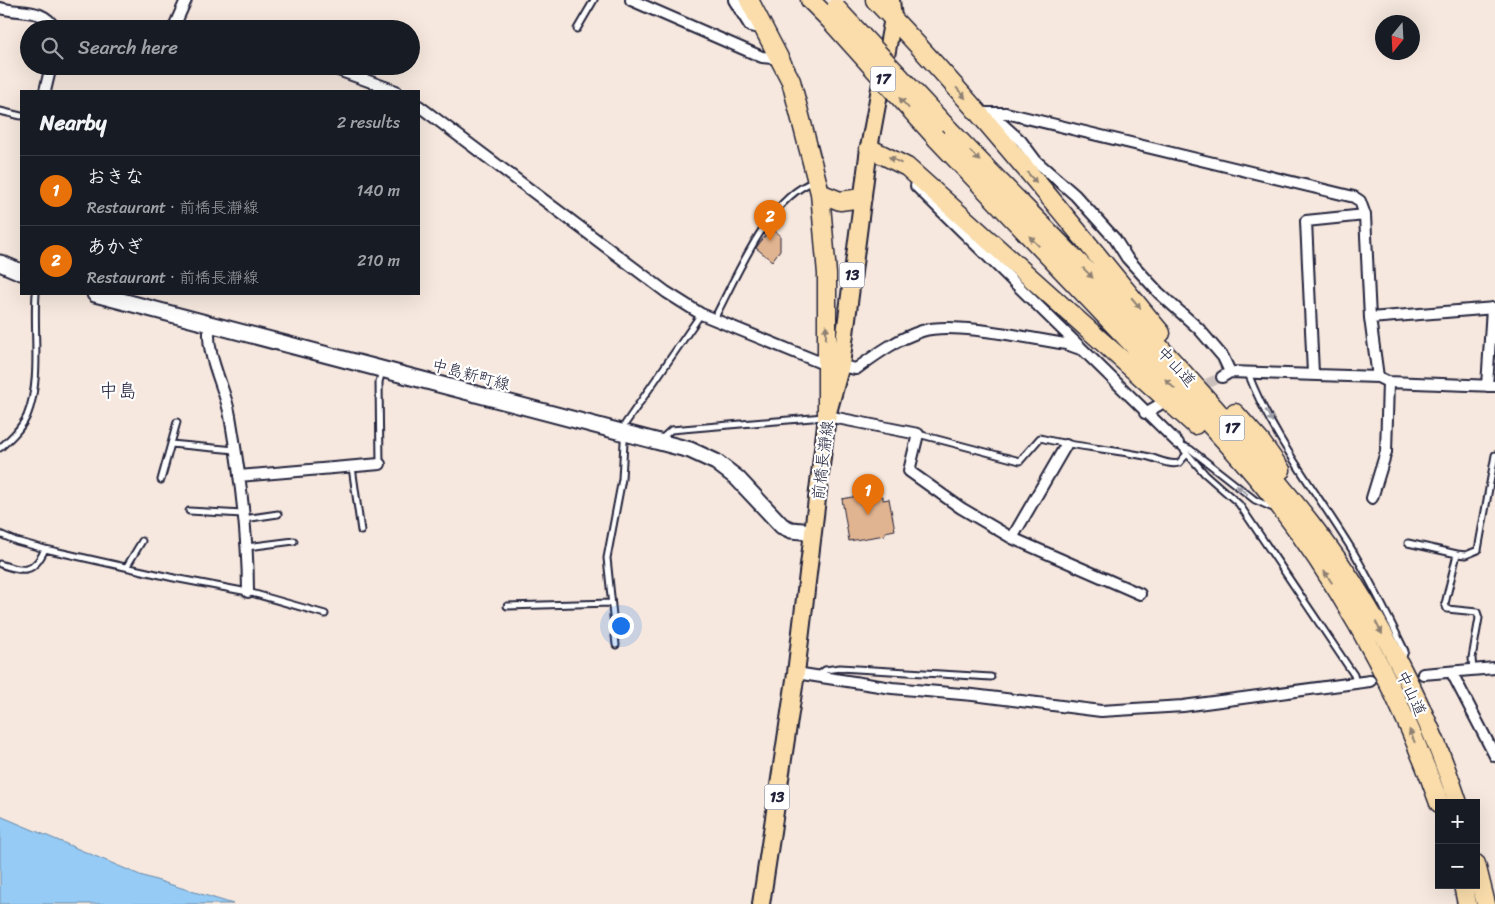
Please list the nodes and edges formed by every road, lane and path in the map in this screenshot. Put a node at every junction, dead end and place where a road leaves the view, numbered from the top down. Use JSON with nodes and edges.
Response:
{"nodes":[{"id":1,"x":186,"y":0,"type":"edge"},
{"id":2,"x":594,"y":0,"type":"edge"},
{"id":3,"x":631,"y":0,"type":"edge"},
{"id":4,"x":734,"y":0,"type":"edge"},
{"id":5,"x":749,"y":0,"type":"edge"},
{"id":6,"x":810,"y":0,"type":"edge"},
{"id":7,"x":875,"y":0,"type":"edge"},
{"id":8,"x":891,"y":0,"type":"edge"},
{"id":9,"x":904,"y":0,"type":"edge"},
{"id":10,"x":0,"y":8,"type":"edge"},
{"id":11,"x":831,"y":9,"type":"edge"},
{"id":12,"x":893,"y":18,"type":"junction"},
{"id":13,"x":48,"y":20,"type":"edge"},
{"id":14,"x":177,"y":20,"type":"edge"},
{"id":15,"x":577,"y":29,"type":"dead end"},
{"id":16,"x":766,"y":30,"type":"junction"},
{"id":17,"x":782,"y":58,"type":"junction"},
{"id":18,"x":49,"y":75,"type":"edge"},
{"id":19,"x":352,"y":75,"type":"edge"},
{"id":20,"x":45,"y":90,"type":"edge"},
{"id":21,"x":393,"y":90,"type":"edge"},
{"id":22,"x":420,"y":107,"type":"edge"},
{"id":23,"x":0,"y":110,"type":"edge"},
{"id":24,"x":985,"y":113,"type":"junction"},
{"id":25,"x":20,"y":116,"type":"edge"},
{"id":26,"x":869,"y":148,"type":"junction"},
{"id":27,"x":916,"y":186,"type":"dead end"},
{"id":28,"x":819,"y":187,"type":"junction"},
{"id":29,"x":862,"y":198,"type":"junction"},
{"id":30,"x":1365,"y":215,"type":"junction"},
{"id":31,"x":0,"y":263,"type":"edge"},
{"id":32,"x":20,"y":268,"type":"edge"},
{"id":33,"x":36,"y":295,"type":"edge"},
{"id":34,"x":99,"y":295,"type":"edge"},
{"id":35,"x":1493,"y":308,"type":"edge"},
{"id":36,"x":701,"y":314,"type":"junction"},
{"id":37,"x":1370,"y":318,"type":"junction"},
{"id":38,"x":713,"y":320,"type":"junction"},
{"id":39,"x":210,"y":323,"type":"junction"},
{"id":40,"x":1083,"y":350,"type":"junction"},
{"id":41,"x":833,"y":364,"type":"junction"},
{"id":42,"x":382,"y":368,"type":"junction"},
{"id":43,"x":1248,"y":372,"type":"junction"},
{"id":44,"x":1313,"y":373,"type":"junction"},
{"id":45,"x":1383,"y":380,"type":"junction"},
{"id":46,"x":1491,"y":386,"type":"edge"},
{"id":47,"x":1159,"y":405,"type":"dead end"},
{"id":48,"x":1145,"y":413,"type":"junction"},
{"id":49,"x":828,"y":416,"type":"junction"},
{"id":50,"x":177,"y":422,"type":"dead end"},
{"id":51,"x":625,"y":432,"type":"junction"},
{"id":52,"x":918,"y":434,"type":"junction"},
{"id":53,"x":659,"y":440,"type":"junction"},
{"id":54,"x":1178,"y":443,"type":"junction"},
{"id":55,"x":171,"y":444,"type":"junction"},
{"id":56,"x":1066,"y":445,"type":"junction"},
{"id":57,"x":0,"y":448,"type":"edge"},
{"id":58,"x":235,"y":450,"type":"junction"},
{"id":59,"x":1186,"y":455,"type":"junction"},
{"id":60,"x":1495,"y":456,"type":"edge"},
{"id":61,"x":380,"y":464,"type":"joint"},
{"id":62,"x":352,"y":468,"type":"junction"},
{"id":63,"x":239,"y":476,"type":"junction"},
{"id":64,"x":161,"y":480,"type":"dead end"},
{"id":65,"x":1271,"y":495,"type":"junction"},
{"id":66,"x":1372,"y":498,"type":"dead end"},
{"id":67,"x":189,"y":511,"type":"dead end"},
{"id":68,"x":278,"y":514,"type":"dead end"},
{"id":69,"x":1284,"y":514,"type":"junction"},
{"id":70,"x":243,"y":516,"type":"junction"},
{"id":71,"x":361,"y":531,"type":"dead end"},
{"id":72,"x":813,"y":532,"type":"junction"},
{"id":73,"x":0,"y":534,"type":"edge"},
{"id":74,"x":1012,"y":538,"type":"junction"},
{"id":75,"x":142,"y":541,"type":"dead end"},
{"id":76,"x":294,"y":541,"type":"dead end"},
{"id":77,"x":1408,"y":544,"type":"dead end"},
{"id":78,"x":246,"y":547,"type":"junction"},
{"id":79,"x":45,"y":549,"type":"junction"},
{"id":80,"x":1457,"y":554,"type":"junction"},
{"id":81,"x":0,"y":564,"type":"edge"},
{"id":82,"x":127,"y":566,"type":"junction"},
{"id":83,"x":248,"y":592,"type":"junction"},
{"id":84,"x":1140,"y":594,"type":"dead end"},
{"id":85,"x":1362,"y":598,"type":"junction"},
{"id":86,"x":611,"y":603,"type":"junction"},
{"id":87,"x":507,"y":606,"type":"dead end"},
{"id":88,"x":325,"y":614,"type":"dead end"},
{"id":89,"x":616,"y":645,"type":"dead end"},
{"id":90,"x":1399,"y":666,"type":"junction"},
{"id":91,"x":1495,"y":668,"type":"edge"},
{"id":92,"x":1473,"y":671,"type":"junction"},
{"id":93,"x":796,"y":673,"type":"junction"},
{"id":94,"x":1452,"y":673,"type":"junction"},
{"id":95,"x":1423,"y":674,"type":"dead end"},
{"id":96,"x":816,"y":676,"type":"junction"},
{"id":97,"x":991,"y":677,"type":"dead end"},
{"id":98,"x":1370,"y":681,"type":"dead end"},
{"id":99,"x":1356,"y":683,"type":"junction"},
{"id":100,"x":1495,"y":756,"type":"edge"},
{"id":101,"x":1439,"y":799,"type":"edge"},
{"id":102,"x":1457,"y":799,"type":"edge"},
{"id":103,"x":1480,"y":880,"type":"edge"},
{"id":104,"x":1464,"y":889,"type":"edge"},
{"id":105,"x":761,"y":904,"type":"edge"},
{"id":106,"x":1467,"y":904,"type":"edge"},
{"id":107,"x":1486,"y":904,"type":"edge"}],
"edges":[{"from":1,"to":14,"type":"street"},
{"from":2,"to":15,"type":"lane"},
{"from":3,"to":17,"type":"street"},
{"from":4,"to":16,"type":"street"},
{"from":5,"to":16,"type":"highway"},
{"from":6,"to":11,"type":"highway","name":"中山道","number":"17"},
{"from":7,"to":12,"type":"highway","number":"17"},
{"from":8,"to":12,"type":"main road","number":"13"},
{"from":9,"to":12,"type":"main road","number":"13"},
{"from":10,"to":13,"type":"street"},
{"from":65,"to":11,"type":"highway","name":"中山道","number":"17","one_way":true,"bridge":true},
{"from":11,"to":85,"type":"highway","name":"中山道","number":"17","one_way":true,"bridge":true},
{"from":12,"to":24,"type":"highway","number":"17","one_way":true},
{"from":12,"to":26,"type":"main road","number":"13"},
{"from":16,"to":17,"type":"highway"},
{"from":17,"to":28,"type":"highway"},
{"from":18,"to":20,"type":"street"},
{"from":19,"to":21,"type":"street"},
{"from":22,"to":36,"type":"street"},
{"from":23,"to":25,"type":"lane"},
{"from":24,"to":30,"type":"street"},
{"from":24,"to":43,"type":"street"},
{"from":24,"to":85,"type":"highway","number":"17","one_way":true},
{"from":26,"to":29,"type":"main road","number":"13"},
{"from":65,"to":26,"type":"highway","number":"17","one_way":true},
{"from":27,"to":40,"type":"street"},
{"from":28,"to":29,"type":"highway"},
{"from":28,"to":38,"type":"lane"},
{"from":41,"to":28,"type":"highway","one_way":true},
{"from":29,"to":41,"type":"main road","number":"13"},
{"from":30,"to":37,"type":"street"},
{"from":30,"to":44,"type":"street"},
{"from":31,"to":32,"type":"main road"},
{"from":33,"to":57,"type":"lane"},
{"from":34,"to":39,"type":"main road","name":"中島新町線"},
{"from":35,"to":37,"type":"street"},
{"from":35,"to":46,"type":"street"},
{"from":36,"to":38,"type":"street"},
{"from":36,"to":51,"type":"lane"},
{"from":37,"to":45,"type":"street"},
{"from":38,"to":41,"type":"street"},
{"from":39,"to":42,"type":"main road","name":"中島新町線"},
{"from":39,"to":58,"type":"street"},
{"from":40,"to":41,"type":"street"},
{"from":40,"to":48,"type":"street"},
{"from":41,"to":49,"type":"highway"},
{"from":42,"to":51,"type":"main road","name":"中島新町線"},
{"from":42,"to":61,"type":"lane"},
{"from":43,"to":44,"type":"street"},
{"from":43,"to":90,"type":"lane","one_way":true},
{"from":44,"to":45,"type":"street"},
{"from":45,"to":46,"type":"street"},
{"from":45,"to":66,"type":"street"},
{"from":47,"to":48,"type":"street"},
{"from":48,"to":54,"type":"street"},
{"from":49,"to":52,"type":"street"},
{"from":49,"to":53,"type":"lane"},
{"from":49,"to":72,"type":"main road","name":"前橋長瀞線","number":"13"},
{"from":50,"to":55,"type":"lane"},
{"from":51,"to":53,"type":"main road","name":"中島新町線"},
{"from":51,"to":86,"type":"lane"},
{"from":52,"to":56,"type":"lane"},
{"from":52,"to":74,"type":"street"},
{"from":53,"to":72,"type":"main road","name":"中島新町線"},
{"from":54,"to":59,"type":"lane"},
{"from":69,"to":54,"type":"lane","one_way":true},
{"from":55,"to":58,"type":"lane"},
{"from":55,"to":64,"type":"lane"},
{"from":56,"to":59,"type":"lane"},
{"from":56,"to":74,"type":"street"},
{"from":58,"to":63,"type":"street"},
{"from":59,"to":99,"type":"lane"},
{"from":60,"to":80,"type":"lane"},
{"from":61,"to":62,"type":"street"},
{"from":62,"to":63,"type":"street"},
{"from":62,"to":71,"type":"lane"},
{"from":63,"to":70,"type":"street"},
{"from":65,"to":69,"type":"highway","name":"中山道","number":"17"},
{"from":67,"to":70,"type":"lane"},
{"from":68,"to":70,"type":"lane"},
{"from":101,"to":69,"type":"highway","name":"中山道","number":"17","one_way":true},
{"from":70,"to":78,"type":"street"},
{"from":72,"to":93,"type":"main road","name":"前橋長瀞線","number":"13"},
{"from":73,"to":79,"type":"lane"},
{"from":74,"to":84,"type":"street"},
{"from":75,"to":82,"type":"lane"},
{"from":76,"to":78,"type":"lane"},
{"from":77,"to":80,"type":"lane"},
{"from":78,"to":83,"type":"street"},
{"from":79,"to":81,"type":"lane"},
{"from":79,"to":82,"type":"lane"},
{"from":80,"to":92,"type":"lane"},
{"from":82,"to":83,"type":"lane"},
{"from":83,"to":88,"type":"lane"},
{"from":85,"to":90,"type":"highway","name":"中山道","number":"17","one_way":true},
{"from":86,"to":87,"type":"lane"},
{"from":86,"to":89,"type":"lane"},
{"from":90,"to":102,"type":"highway","name":"中山道","number":"17"},
{"from":91,"to":92,"type":"street"},
{"from":92,"to":94,"type":"street"},
{"from":93,"to":96,"type":"street"},
{"from":93,"to":105,"type":"main road","name":"前橋長瀞線","number":"13"},
{"from":94,"to":95,"type":"street"},
{"from":94,"to":100,"type":"street"},
{"from":96,"to":97,"type":"lane"},
{"from":96,"to":99,"type":"street"},
{"from":98,"to":99,"type":"street"},
{"from":103,"to":107,"type":"highway"},
{"from":104,"to":106,"type":"highway"}]}
